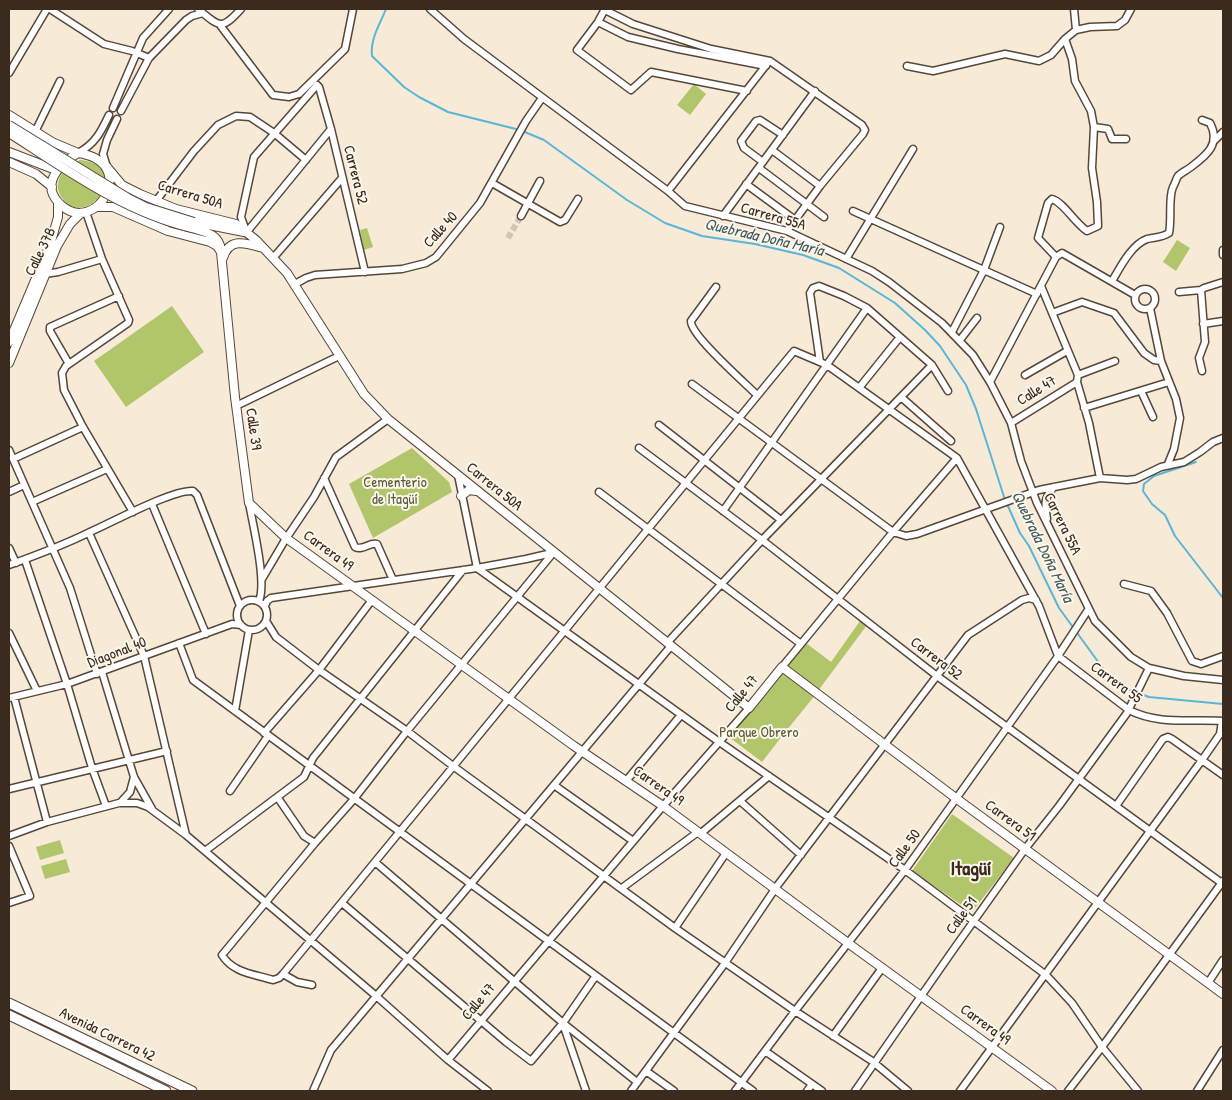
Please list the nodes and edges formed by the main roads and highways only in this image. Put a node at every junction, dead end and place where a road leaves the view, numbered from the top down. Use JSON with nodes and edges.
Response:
{"nodes":[{"id":1,"x":9,"y":115,"type":"edge"},
{"id":2,"x":9,"y":125,"type":"edge"},
{"id":3,"x":9,"y":133,"type":"edge"},
{"id":4,"x":9,"y":152,"type":"edge"},
{"id":5,"x":78,"y":153,"type":"junction"},
{"id":6,"x":9,"y":162,"type":"edge"},
{"id":7,"x":107,"y":167,"type":"junction"},
{"id":8,"x":56,"y":170,"type":"junction"},
{"id":9,"x":52,"y":186,"type":"junction"},
{"id":10,"x":58,"y":202,"type":"junction"},
{"id":11,"x":98,"y":207,"type":"junction"},
{"id":12,"x":84,"y":212,"type":"junction"},
{"id":13,"x":193,"y":225,"type":"junction"},
{"id":14,"x":246,"y":233,"type":"junction"},
{"id":15,"x":265,"y":248,"type":"junction"},
{"id":16,"x":221,"y":252,"type":"junction"},
{"id":17,"x":222,"y":260,"type":"junction"},
{"id":18,"x":9,"y":342,"type":"edge"},
{"id":19,"x":9,"y":363,"type":"edge"},
{"id":20,"x":477,"y":492,"type":"junction"},
{"id":21,"x":461,"y":496,"type":"road end"},
{"id":22,"x":249,"y":503,"type":"joint"},
{"id":23,"x":782,"y":667,"type":"joint"},
{"id":24,"x":748,"y":708,"type":"joint"},
{"id":25,"x":1223,"y":994,"type":"edge"},
{"id":26,"x":10,"y":1004,"type":"edge"},
{"id":27,"x":9,"y":1015,"type":"edge"},
{"id":28,"x":166,"y":1091,"type":"edge"},
{"id":29,"x":192,"y":1091,"type":"edge"},
{"id":30,"x":1052,"y":1091,"type":"edge"}],
"edges":[{"from":1,"to":5,"type":"main road"},
{"from":2,"to":13,"type":"main road","bridge":true},
{"from":3,"to":13,"type":"main road","bridge":true},
{"from":4,"to":8,"type":"main road"},
{"from":5,"to":7,"type":"main road"},
{"from":5,"to":8,"type":"main road"},
{"from":6,"to":9,"type":"main road"},
{"from":7,"to":11,"type":"main road"},
{"from":7,"to":14,"type":"main road","name":"Carrera 50A"},
{"from":8,"to":9,"type":"main road"},
{"from":9,"to":10,"type":"main road"},
{"from":10,"to":12,"type":"main road"},
{"from":10,"to":18,"type":"main road","name":"Calle 37B"},
{"from":11,"to":12,"type":"main road"},
{"from":11,"to":16,"type":"main road"},
{"from":12,"to":19,"type":"main road","name":"Calle 37B"},
{"from":13,"to":14,"type":"main road"},
{"from":13,"to":16,"type":"main road"},
{"from":14,"to":15,"type":"main road","name":"Carrera 50A"},
{"from":15,"to":17,"type":"main road","name":"Carrera 50A"},
{"from":15,"to":20,"type":"main road","name":"Carrera 50A"},
{"from":16,"to":17,"type":"main road","name":"Calle 39"},
{"from":17,"to":22,"type":"main road","name":"Calle 39"},
{"from":20,"to":21,"type":"main road"},
{"from":20,"to":24,"type":"main road","name":"Carrera 50A"},
{"from":22,"to":30,"type":"main road","name":"Carrera 49"},
{"from":23,"to":24,"type":"main road","name":"Calle 47"},
{"from":23,"to":25,"type":"main road","name":"Carrera 51"},
{"from":26,"to":29,"type":"highway","name":"Avenida Carrera 42"},
{"from":27,"to":28,"type":"highway","name":"Avenida Carrera 42"}]}
